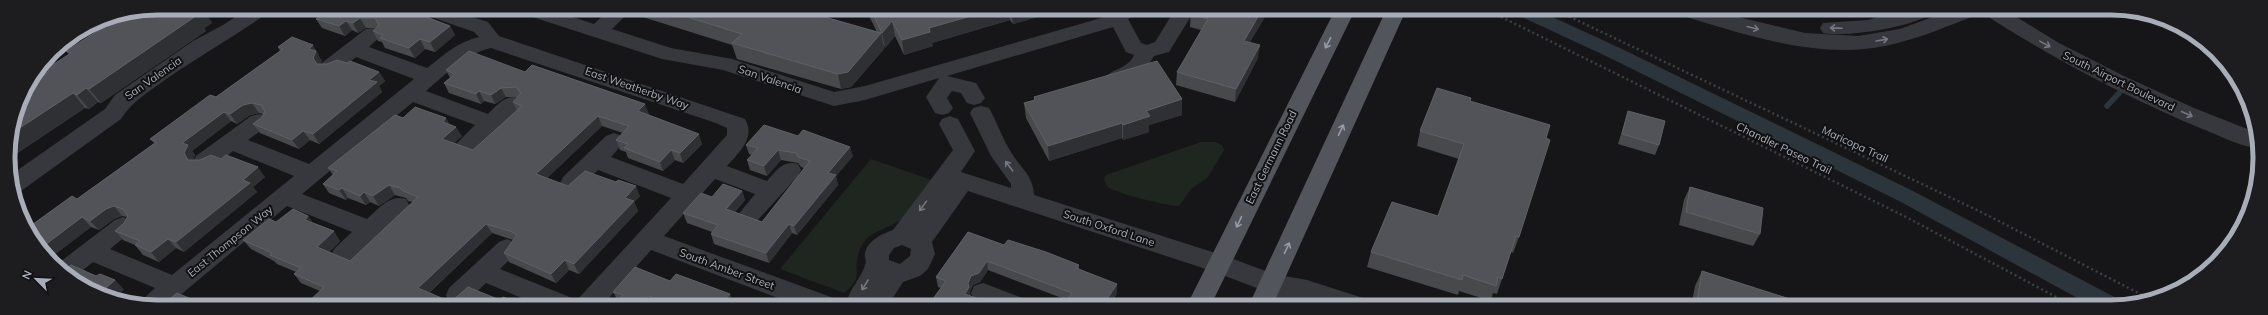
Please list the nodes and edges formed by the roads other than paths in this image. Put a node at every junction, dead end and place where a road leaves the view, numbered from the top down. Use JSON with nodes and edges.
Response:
{"nodes":[{"id":1,"x":252,"y":15,"type":"edge"},
{"id":2,"x":445,"y":15,"type":"edge"},
{"id":3,"x":556,"y":15,"type":"edge"},
{"id":4,"x":615,"y":15,"type":"edge"},
{"id":5,"x":1121,"y":15,"type":"edge"},
{"id":6,"x":1125,"y":15,"type":"edge"},
{"id":7,"x":1182,"y":15,"type":"edge"},
{"id":8,"x":1343,"y":15,"type":"edge"},
{"id":9,"x":1393,"y":15,"type":"edge"},
{"id":10,"x":1739,"y":15,"type":"edge"},
{"id":11,"x":1745,"y":15,"type":"edge"},
{"id":12,"x":1910,"y":15,"type":"edge"},
{"id":13,"x":1959,"y":15,"type":"edge"},
{"id":14,"x":1999,"y":15,"type":"edge"},
{"id":15,"x":2024,"y":15,"type":"edge"},
{"id":16,"x":597,"y":32,"type":"junction"},
{"id":17,"x":373,"y":34,"type":"edge"},
{"id":18,"x":487,"y":41,"type":"junction"},
{"id":19,"x":354,"y":49,"type":"junction"},
{"id":20,"x":1146,"y":52,"type":"junction"},
{"id":21,"x":330,"y":67,"type":"edge"},
{"id":22,"x":430,"y":77,"type":"junction"},
{"id":23,"x":945,"y":77,"type":"junction"},
{"id":24,"x":1097,"y":85,"type":"edge"},
{"id":25,"x":410,"y":93,"type":"junction"},
{"id":26,"x":513,"y":103,"type":"edge"},
{"id":27,"x":259,"y":121,"type":"edge"},
{"id":28,"x":491,"y":123,"type":"junction"},
{"id":29,"x":2249,"y":124,"type":"edge"},
{"id":30,"x":991,"y":135,"type":"junction"},
{"id":31,"x":614,"y":140,"type":"dead end"},
{"id":32,"x":2252,"y":140,"type":"edge"},
{"id":33,"x":231,"y":142,"type":"junction"},
{"id":34,"x":467,"y":144,"type":"dead end"},
{"id":35,"x":960,"y":144,"type":"junction"},
{"id":36,"x":595,"y":160,"type":"junction"},
{"id":37,"x":204,"y":162,"type":"edge"},
{"id":38,"x":712,"y":170,"type":"junction"},
{"id":39,"x":790,"y":170,"type":"dead end"},
{"id":40,"x":312,"y":174,"type":"junction"},
{"id":41,"x":954,"y":178,"type":"junction"},
{"id":42,"x":17,"y":182,"type":"edge"},
{"id":43,"x":570,"y":183,"type":"edge"},
{"id":44,"x":771,"y":191,"type":"junction"},
{"id":45,"x":688,"y":195,"type":"junction"},
{"id":46,"x":286,"y":196,"type":"junction"},
{"id":47,"x":1023,"y":200,"type":"junction"},
{"id":48,"x":398,"y":206,"type":"dead end"},
{"id":49,"x":748,"y":216,"type":"edge"},
{"id":50,"x":123,"y":226,"type":"edge"},
{"id":51,"x":370,"y":230,"type":"junction"},
{"id":52,"x":647,"y":239,"type":"junction"},
{"id":53,"x":910,"y":239,"type":"junction"},
{"id":54,"x":507,"y":248,"type":"edge"},
{"id":55,"x":91,"y":251,"type":"junction"},
{"id":56,"x":343,"y":254,"type":"dead end"},
{"id":57,"x":1220,"y":264,"type":"junction"},
{"id":58,"x":68,"y":268,"type":"edge"},
{"id":59,"x":887,"y":269,"type":"junction"},
{"id":60,"x":483,"y":272,"type":"junction"},
{"id":61,"x":1271,"y":283,"type":"junction"},
{"id":62,"x":174,"y":286,"type":"junction"},
{"id":63,"x":983,"y":293,"type":"dead end"},
{"id":64,"x":458,"y":295,"type":"edge"},
{"id":65,"x":157,"y":300,"type":"edge"},
{"id":66,"x":552,"y":300,"type":"edge"},
{"id":67,"x":592,"y":300,"type":"edge"},
{"id":68,"x":811,"y":300,"type":"edge"},
{"id":69,"x":859,"y":300,"type":"edge"},
{"id":70,"x":877,"y":300,"type":"edge"},
{"id":71,"x":1001,"y":300,"type":"edge"},
{"id":72,"x":1202,"y":300,"type":"edge"},
{"id":73,"x":1263,"y":300,"type":"edge"},
{"id":74,"x":1286,"y":300,"type":"edge"},
{"id":75,"x":1338,"y":300,"type":"edge"}],
"edges":[{"from":1,"to":42,"type":"street","name":"San Valencia"},
{"from":2,"to":18,"type":"street"},
{"from":3,"to":16,"type":"street","name":"San Valencia"},
{"from":4,"to":16,"type":"street"},
{"from":5,"to":23,"type":"street","name":"San Valencia"},
{"from":6,"to":20,"type":"street","name":"San Valencia"},
{"from":7,"to":20,"type":"street"},
{"from":8,"to":57,"type":"main road","name":"East Germann Road","one_way":true},
{"from":61,"to":9,"type":"main road","one_way":true},
{"from":10,"to":13,"type":"street","one_way":true},
{"from":12,"to":11,"type":"street","one_way":true},
{"from":14,"to":32,"type":"street","name":"South Airport Boulevard","one_way":true},
{"from":15,"to":29,"type":"street","name":"South Airport Boulevard"},
{"from":16,"to":23,"type":"street","name":"San Valencia"},
{"from":17,"to":19,"type":"street"},
{"from":18,"to":22,"type":"street","name":"East Thompson Way"},
{"from":18,"to":38,"type":"street","name":"East Weatherby Way"},
{"from":19,"to":21,"type":"street"},
{"from":19,"to":22,"type":"street"},
{"from":20,"to":24,"type":"street"},
{"from":22,"to":25,"type":"street","name":"East Thompson Way"},
{"from":23,"to":30,"type":"street","name":"San Valencia"},
{"from":23,"to":35,"type":"street"},
{"from":25,"to":28,"type":"street"},
{"from":25,"to":40,"type":"street","name":"East Thompson Way"},
{"from":26,"to":28,"type":"street"},
{"from":27,"to":33,"type":"street"},
{"from":28,"to":34,"type":"street"},
{"from":30,"to":35,"type":"street"},
{"from":47,"to":30,"type":"street","name":"San Valencia","one_way":true},
{"from":31,"to":36,"type":"street"},
{"from":33,"to":37,"type":"street"},
{"from":33,"to":40,"type":"street"},
{"from":35,"to":41,"type":"street"},
{"from":36,"to":43,"type":"street"},
{"from":36,"to":45,"type":"street"},
{"from":38,"to":44,"type":"street"},
{"from":38,"to":45,"type":"street","name":"East Weatherby Way"},
{"from":39,"to":44,"type":"street"},
{"from":40,"to":46,"type":"street","name":"East Thompson Way"},
{"from":41,"to":47,"type":"street","name":"South Oxford Lane"},
{"from":41,"to":53,"type":"street"},
{"from":44,"to":49,"type":"street"},
{"from":45,"to":52,"type":"street","name":"East Weatherby Way"},
{"from":46,"to":51,"type":"street"},
{"from":46,"to":62,"type":"street","name":"East Thompson Way"},
{"from":47,"to":57,"type":"street","name":"South Oxford Lane"},
{"from":48,"to":51,"type":"street"},
{"from":50,"to":55,"type":"street"},
{"from":51,"to":56,"type":"street"},
{"from":52,"to":67,"type":"street","name":"East Weatherby Way"},
{"from":52,"to":68,"type":"street","name":"South Amber Street"},
{"from":53,"to":59,"type":"street"},
{"from":53,"to":59,"type":"street"},
{"from":54,"to":60,"type":"street"},
{"from":55,"to":58,"type":"street"},
{"from":55,"to":62,"type":"street"},
{"from":57,"to":61,"type":"street","name":"South Oxford Lane"},
{"from":57,"to":72,"type":"main road","name":"East Germann Road"},
{"from":59,"to":69,"type":"street","one_way":true},
{"from":59,"to":70,"type":"street"},
{"from":60,"to":64,"type":"street"},
{"from":60,"to":66,"type":"street"},
{"from":61,"to":73,"type":"main road"},
{"from":61,"to":74,"type":"street"},
{"from":61,"to":75,"type":"street","name":"South Oxford Lane"},
{"from":62,"to":65,"type":"street","name":"East Thompson Way"},
{"from":63,"to":71,"type":"street"}]}
